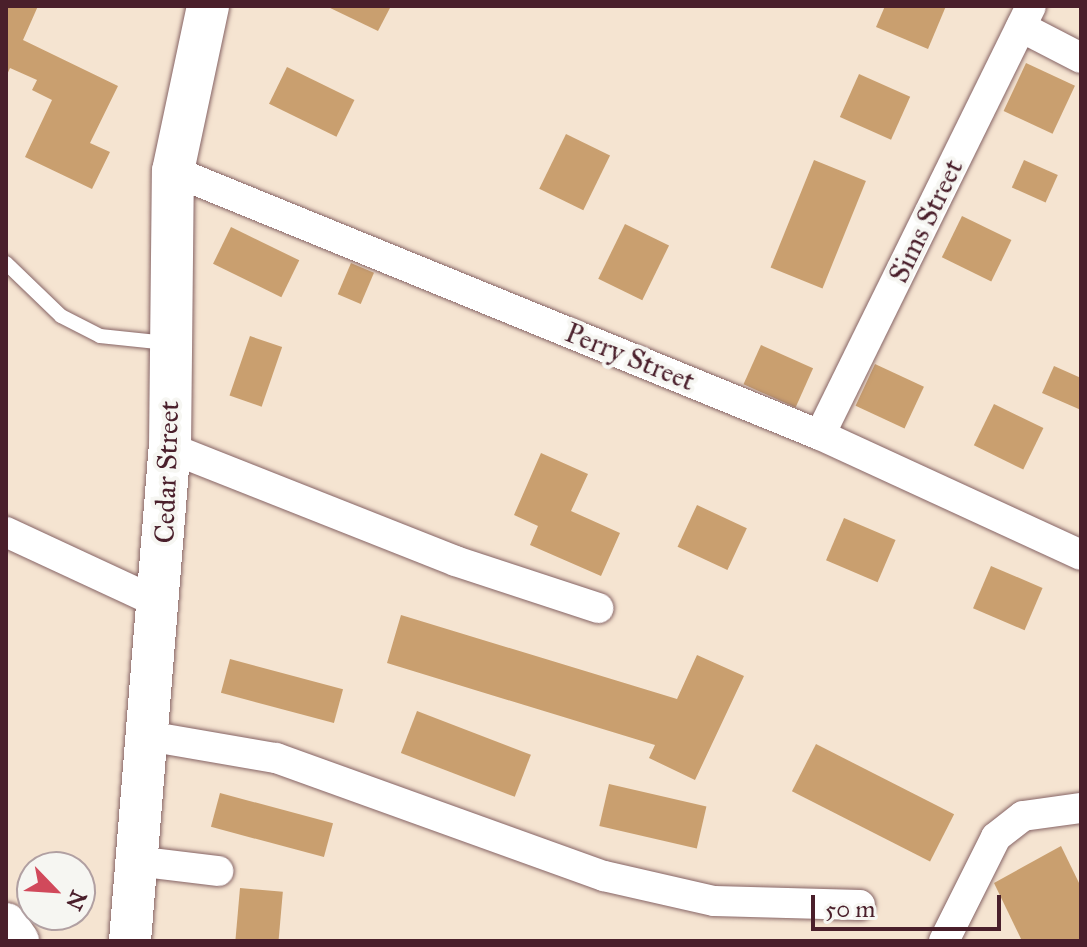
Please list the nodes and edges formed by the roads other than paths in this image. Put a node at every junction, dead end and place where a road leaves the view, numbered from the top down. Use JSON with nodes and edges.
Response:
{"nodes":[{"id":1,"x":208,"y":6,"type":"edge"},
{"id":2,"x":1026,"y":16,"type":"edge"},
{"id":3,"x":1081,"y":58,"type":"edge"},
{"id":4,"x":173,"y":171,"type":"junction"},
{"id":5,"x":6,"y":263,"type":"edge"},
{"id":6,"x":171,"y":344,"type":"junction"},
{"id":7,"x":820,"y":435,"type":"junction"},
{"id":8,"x":170,"y":448,"type":"junction"},
{"id":9,"x":6,"y":532,"type":"edge"},
{"id":10,"x":1081,"y":555,"type":"edge"},
{"id":11,"x":161,"y":604,"type":"junction"},
{"id":12,"x":598,"y":608,"type":"dead end"},
{"id":13,"x":148,"y":736,"type":"junction"},
{"id":14,"x":1081,"y":808,"type":"edge"},
{"id":15,"x":135,"y":861,"type":"junction"},
{"id":16,"x":218,"y":871,"type":"dead end"},
{"id":17,"x":860,"y":905,"type":"dead end"},
{"id":18,"x":6,"y":924,"type":"edge"},
{"id":19,"x":18,"y":941,"type":"edge"},
{"id":20,"x":130,"y":941,"type":"edge"},
{"id":21,"x":944,"y":941,"type":"edge"}],
"edges":[{"from":1,"to":4,"type":"street","name":"Cedar Street"},
{"from":2,"to":3,"type":"street"},
{"from":2,"to":7,"type":"street","name":"Sims Street"},
{"from":4,"to":6,"type":"street","name":"Cedar Street"},
{"from":4,"to":7,"type":"street","name":"Perry Street"},
{"from":5,"to":6,"type":"lane"},
{"from":6,"to":8,"type":"street","name":"Cedar Street"},
{"from":7,"to":10,"type":"street","name":"Perry Street"},
{"from":8,"to":11,"type":"street","name":"Cedar Street"},
{"from":8,"to":12,"type":"street"},
{"from":9,"to":11,"type":"street"},
{"from":11,"to":13,"type":"street","name":"Cedar Street"},
{"from":13,"to":15,"type":"street","name":"Cedar Street"},
{"from":13,"to":17,"type":"street"},
{"from":14,"to":21,"type":"street"},
{"from":15,"to":16,"type":"street"},
{"from":15,"to":20,"type":"street","name":"Cedar Street"},
{"from":18,"to":19,"type":"street"}]}
